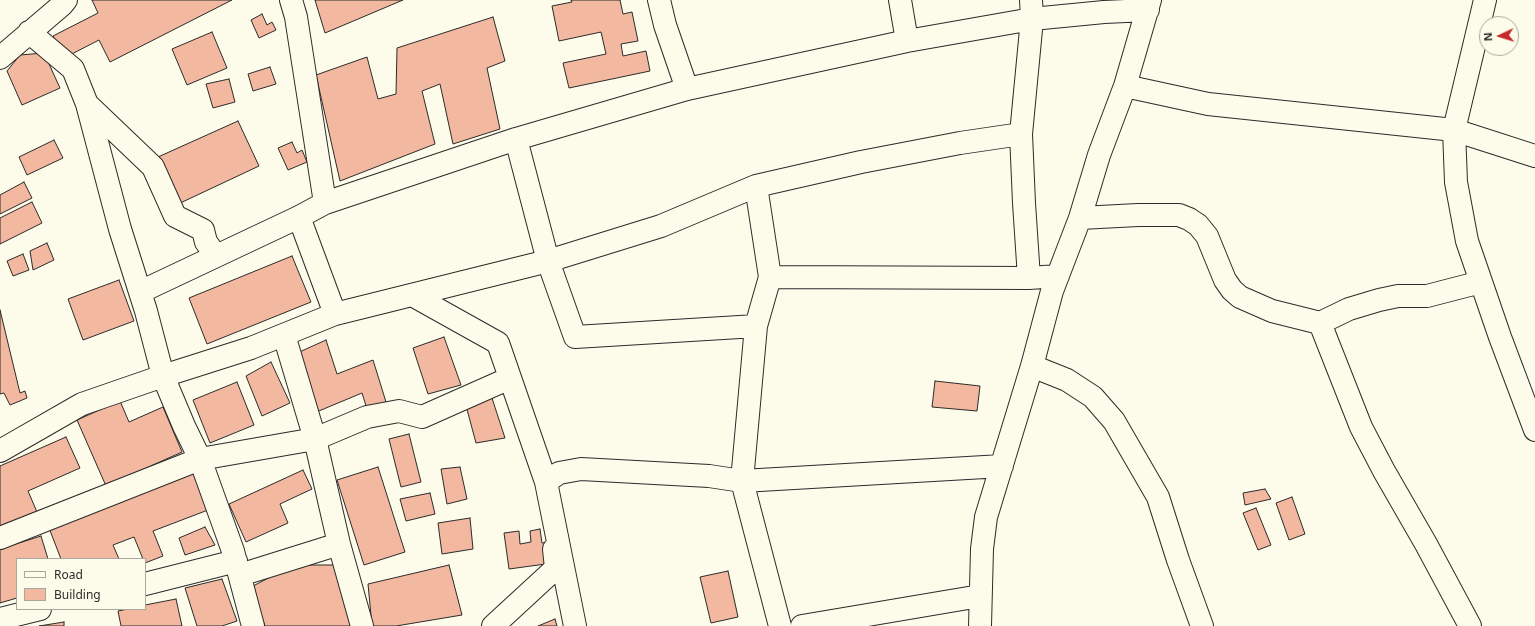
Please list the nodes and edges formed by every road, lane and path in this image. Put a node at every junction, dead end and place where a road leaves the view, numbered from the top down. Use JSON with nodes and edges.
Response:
{"nodes":[{"id":1,"x":66,"y":0,"type":"edge"},
{"id":2,"x":291,"y":0,"type":"edge"},
{"id":3,"x":659,"y":0,"type":"edge"},
{"id":4,"x":900,"y":0,"type":"edge"},
{"id":5,"x":1485,"y":0,"type":"edge"},
{"id":6,"x":1149,"y":5,"type":"edge"},
{"id":7,"x":1031,"y":10,"type":"edge"},
{"id":8,"x":29,"y":32,"type":"junction"},
{"id":9,"x":907,"y":41,"type":"junction"},
{"id":10,"x":1,"y":55,"type":"edge"},
{"id":11,"x":1125,"y":86,"type":"junction"},
{"id":12,"x":687,"y":89,"type":"junction"},
{"id":13,"x":87,"y":104,"type":"junction"},
{"id":14,"x":1454,"y":130,"type":"junction"},
{"id":15,"x":1021,"y":134,"type":"junction"},
{"id":16,"x":516,"y":139,"type":"junction"},
{"id":17,"x":1535,"y":156,"type":"edge"},
{"id":18,"x":756,"y":186,"type":"junction"},
{"id":19,"x":325,"y":203,"type":"junction"},
{"id":20,"x":299,"y":217,"type":"junction"},
{"id":21,"x":1080,"y":218,"type":"junction"},
{"id":22,"x":216,"y":256,"type":"junction"},
{"id":23,"x":548,"y":261,"type":"junction"},
{"id":24,"x":1058,"y":276,"type":"junction"},
{"id":25,"x":770,"y":277,"type":"junction"},
{"id":26,"x":1030,"y":278,"type":"junction"},
{"id":27,"x":1481,"y":282,"type":"junction"},
{"id":28,"x":140,"y":292,"type":"junction"},
{"id":29,"x":412,"y":295,"type":"junction"},
{"id":30,"x":335,"y":314,"type":"junction"},
{"id":31,"x":1320,"y":324,"type":"junction"},
{"id":32,"x":756,"y":326,"type":"junction"},
{"id":33,"x":284,"y":335,"type":"junction"},
{"id":34,"x":1032,"y":366,"type":"junction"},
{"id":35,"x":163,"y":376,"type":"junction"},
{"id":36,"x":510,"y":378,"type":"junction"},
{"id":37,"x":1535,"y":430,"type":"edge"},
{"id":38,"x":315,"y":439,"type":"junction"},
{"id":39,"x":0,"y":451,"type":"edge"},
{"id":40,"x":200,"y":459,"type":"junction"},
{"id":41,"x":1002,"y":466,"type":"junction"},
{"id":42,"x":742,"y":481,"type":"junction"},
{"id":43,"x":546,"y":482,"type":"junction"},
{"id":44,"x":0,"y":538,"type":"edge"},
{"id":45,"x":339,"y":544,"type":"junction"},
{"id":46,"x":238,"y":568,"type":"junction"},
{"id":47,"x":146,"y":584,"type":"edge"},
{"id":48,"x":980,"y":596,"type":"junction"},
{"id":49,"x":36,"y":610,"type":"edge"},
{"id":50,"x":0,"y":619,"type":"edge"},
{"id":51,"x":253,"y":626,"type":"edge"},
{"id":52,"x":362,"y":626,"type":"edge"},
{"id":53,"x":493,"y":626,"type":"edge"},
{"id":54,"x":575,"y":626,"type":"edge"},
{"id":55,"x":780,"y":626,"type":"edge"},
{"id":56,"x":802,"y":626,"type":"edge"},
{"id":57,"x":980,"y":626,"type":"edge"},
{"id":58,"x":1202,"y":626,"type":"edge"},
{"id":59,"x":1470,"y":626,"type":"edge"}],
"edges":[{"from":1,"to":8,"type":"street"},
{"from":2,"to":19,"type":"street"},
{"from":3,"to":12,"type":"street"},
{"from":4,"to":9,"type":"street"},
{"from":5,"to":14,"type":"street"},
{"from":6,"to":7,"type":"street"},
{"from":6,"to":11,"type":"street"},
{"from":7,"to":9,"type":"street"},
{"from":7,"to":15,"type":"street"},
{"from":8,"to":10,"type":"street"},
{"from":8,"to":13,"type":"street"},
{"from":9,"to":12,"type":"street"},
{"from":11,"to":14,"type":"street"},
{"from":11,"to":21,"type":"street"},
{"from":12,"to":16,"type":"street"},
{"from":13,"to":22,"type":"street"},
{"from":13,"to":28,"type":"street"},
{"from":14,"to":17,"type":"street"},
{"from":14,"to":27,"type":"street"},
{"from":15,"to":18,"type":"street"},
{"from":15,"to":26,"type":"street"},
{"from":16,"to":19,"type":"street"},
{"from":16,"to":23,"type":"street"},
{"from":18,"to":23,"type":"street"},
{"from":18,"to":25,"type":"street"},
{"from":19,"to":20,"type":"street"},
{"from":20,"to":22,"type":"street"},
{"from":20,"to":30,"type":"street"},
{"from":21,"to":24,"type":"street"},
{"from":21,"to":31,"type":"street"},
{"from":22,"to":28,"type":"street"},
{"from":23,"to":29,"type":"street"},
{"from":23,"to":32,"type":"street"},
{"from":24,"to":26,"type":"street"},
{"from":24,"to":34,"type":"street"},
{"from":25,"to":26,"type":"street"},
{"from":25,"to":32,"type":"street"},
{"from":27,"to":31,"type":"street"},
{"from":27,"to":37,"type":"street"},
{"from":28,"to":35,"type":"street"},
{"from":29,"to":30,"type":"street"},
{"from":29,"to":36,"type":"street"},
{"from":30,"to":33,"type":"street"},
{"from":31,"to":59,"type":"street"},
{"from":32,"to":42,"type":"street"},
{"from":33,"to":35,"type":"street"},
{"from":33,"to":38,"type":"street"},
{"from":34,"to":41,"type":"street"},
{"from":34,"to":58,"type":"street"},
{"from":35,"to":39,"type":"street"},
{"from":35,"to":40,"type":"street"},
{"from":36,"to":38,"type":"street"},
{"from":36,"to":43,"type":"street"},
{"from":38,"to":40,"type":"street"},
{"from":38,"to":45,"type":"street"},
{"from":40,"to":44,"type":"street"},
{"from":40,"to":46,"type":"street"},
{"from":41,"to":42,"type":"street"},
{"from":41,"to":48,"type":"street"},
{"from":42,"to":43,"type":"street"},
{"from":42,"to":55,"type":"street"},
{"from":43,"to":53,"type":"street"},
{"from":43,"to":54,"type":"street"},
{"from":45,"to":46,"type":"street"},
{"from":45,"to":52,"type":"street"},
{"from":46,"to":47,"type":"street"},
{"from":46,"to":51,"type":"street"},
{"from":48,"to":56,"type":"street"},
{"from":48,"to":57,"type":"street"},
{"from":49,"to":50,"type":"street"}]}
